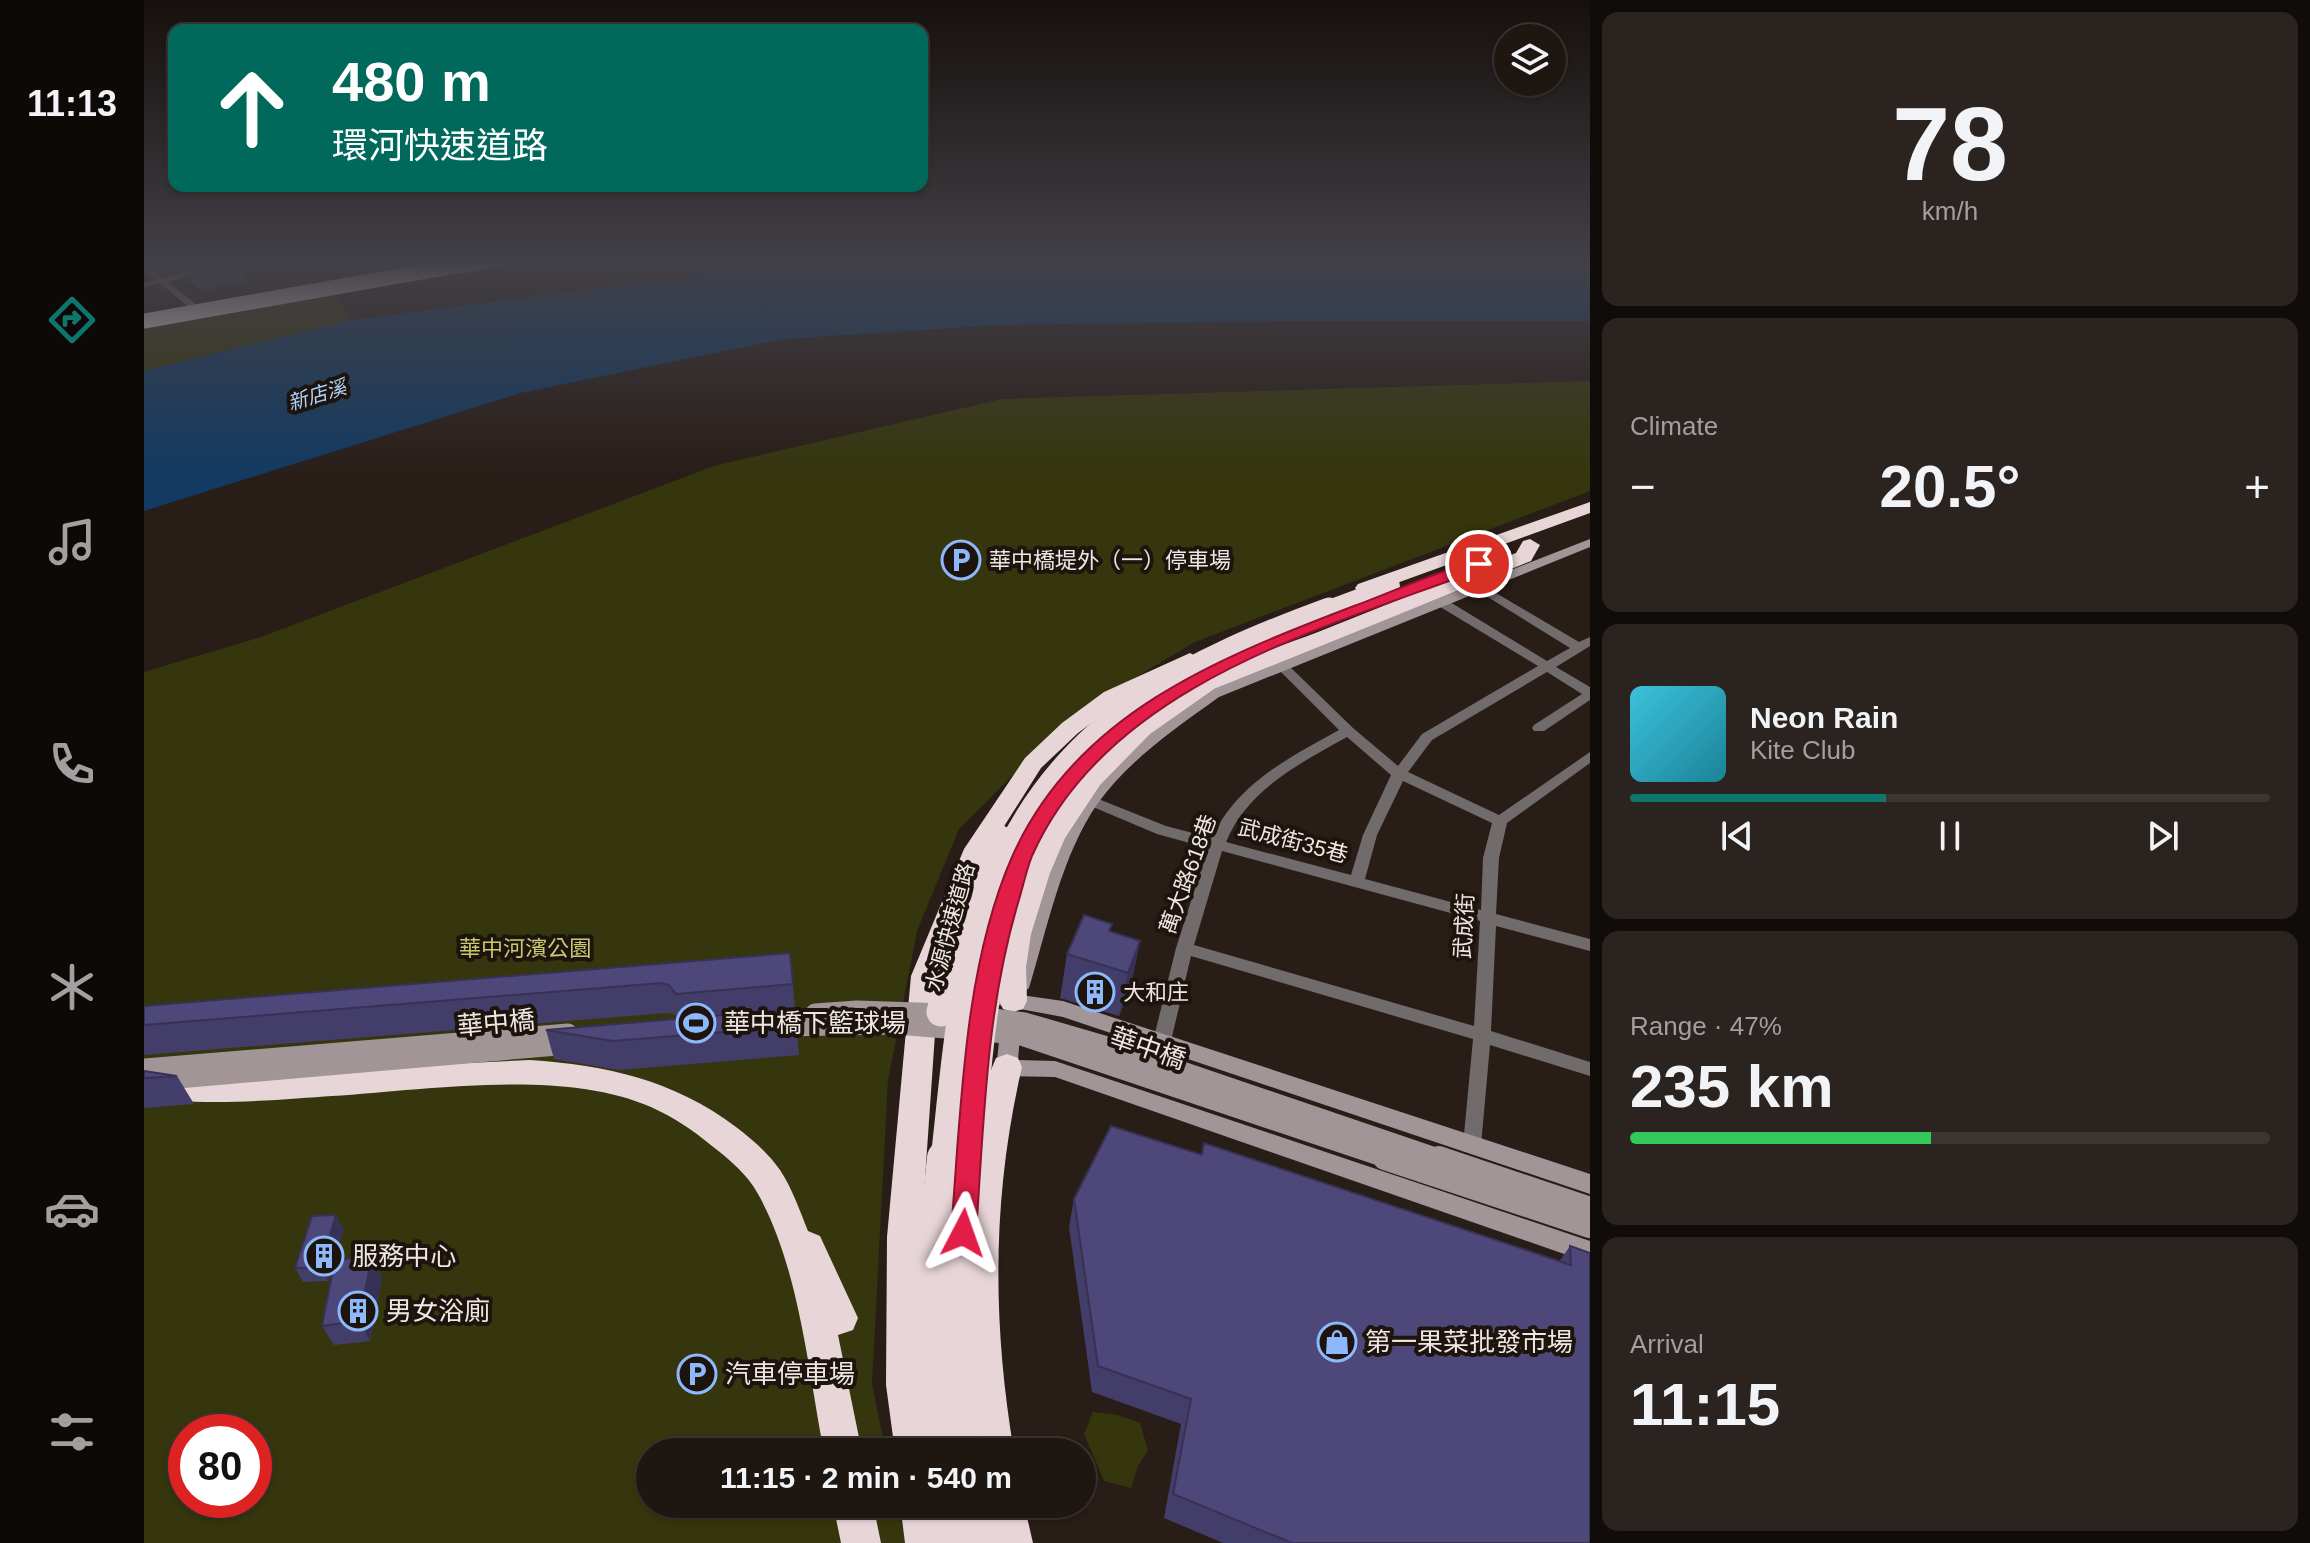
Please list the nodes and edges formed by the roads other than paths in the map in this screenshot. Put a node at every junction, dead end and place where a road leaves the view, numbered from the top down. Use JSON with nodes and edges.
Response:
{"nodes":[{"id":1,"x":1590,"y":507,"type":"edge"},
{"id":2,"x":1590,"y":523,"type":"edge"},
{"id":3,"x":1522,"y":540,"type":"junction"},
{"id":4,"x":1590,"y":543,"type":"edge"},
{"id":5,"x":1479,"y":587,"type":"junction"},
{"id":6,"x":1396,"y":590,"type":"junction"},
{"id":7,"x":1441,"y":602,"type":"junction"},
{"id":8,"x":1585,"y":644,"type":"edge"},
{"id":9,"x":1281,"y":665,"type":"junction"},
{"id":10,"x":1546,"y":667,"type":"junction"},
{"id":11,"x":1590,"y":693,"type":"edge"},
{"id":12,"x":1139,"y":697,"type":"junction"},
{"id":13,"x":1539,"y":728,"type":"dead end"},
{"id":14,"x":1348,"y":731,"type":"junction"},
{"id":15,"x":1590,"y":756,"type":"edge"},
{"id":16,"x":1399,"y":774,"type":"junction"},
{"id":17,"x":1091,"y":801,"type":"junction"},
{"id":18,"x":1500,"y":821,"type":"junction"},
{"id":19,"x":1217,"y":844,"type":"junction"},
{"id":20,"x":1357,"y":881,"type":"junction"},
{"id":21,"x":1486,"y":916,"type":"junction"},
{"id":22,"x":1590,"y":945,"type":"edge"},
{"id":23,"x":1184,"y":948,"type":"junction"},
{"id":24,"x":925,"y":976,"type":"junction"},
{"id":25,"x":1013,"y":1001,"type":"junction"},
{"id":26,"x":1063,"y":1009,"type":"junction"},
{"id":27,"x":941,"y":1012,"type":"junction"},
{"id":28,"x":1482,"y":1037,"type":"junction"},
{"id":29,"x":1162,"y":1041,"type":"junction"},
{"id":30,"x":918,"y":1065,"type":"junction"},
{"id":31,"x":1007,"y":1067,"type":"junction"},
{"id":32,"x":144,"y":1068,"type":"edge"},
{"id":33,"x":1055,"y":1069,"type":"junction"},
{"id":34,"x":1590,"y":1069,"type":"edge"},
{"id":35,"x":144,"y":1083,"type":"edge"},
{"id":36,"x":1472,"y":1145,"type":"junction"},
{"id":37,"x":1590,"y":1184,"type":"edge"},
{"id":38,"x":772,"y":1187,"type":"junction"},
{"id":39,"x":1590,"y":1209,"type":"edge"},
{"id":40,"x":1590,"y":1226,"type":"edge"},
{"id":41,"x":1590,"y":1252,"type":"edge"},
{"id":42,"x":840,"y":1318,"type":"dead end"},
{"id":43,"x":840,"y":1438,"type":"edge"},
{"id":44,"x":912,"y":1438,"type":"edge"},
{"id":45,"x":941,"y":1438,"type":"edge"},
{"id":46,"x":966,"y":1438,"type":"edge"},
{"id":47,"x":992,"y":1438,"type":"edge"},
{"id":48,"x":856,"y":1518,"type":"edge"},
{"id":49,"x":922,"y":1518,"type":"edge"},
{"id":50,"x":948,"y":1518,"type":"edge"},
{"id":51,"x":978,"y":1518,"type":"edge"},
{"id":52,"x":1007,"y":1518,"type":"edge"},
{"id":53,"x":861,"y":1543,"type":"edge"},
{"id":54,"x":925,"y":1543,"type":"edge"},
{"id":55,"x":952,"y":1543,"type":"edge"},
{"id":56,"x":982,"y":1543,"type":"edge"},
{"id":57,"x":1013,"y":1543,"type":"edge"}],
"edges":[{"from":1,"to":3,"type":"highway"},
{"from":2,"to":3,"type":"highway"},
{"from":3,"to":6,"type":"highway"},
{"from":3,"to":24,"type":"highway"},
{"from":3,"to":25,"type":"highway"},
{"from":4,"to":5,"type":"main road"},
{"from":5,"to":7,"type":"main road"},
{"from":5,"to":8,"type":"street"},
{"from":6,"to":12,"type":"highway","name":"水源快速道路","bridge":true},
{"from":6,"to":46,"type":"highway","bridge":true},
{"from":7,"to":9,"type":"main road"},
{"from":7,"to":10,"type":"street"},
{"from":8,"to":10,"type":"street"},
{"from":9,"to":14,"type":"street"},
{"from":9,"to":17,"type":"main road"},
{"from":10,"to":11,"type":"street"},
{"from":10,"to":16,"type":"street"},
{"from":11,"to":13,"type":"street"},
{"from":12,"to":27,"type":"highway","bridge":true},
{"from":12,"to":45,"type":"highway","name":"水源快速道路","bridge":true},
{"from":14,"to":16,"type":"street"},
{"from":14,"to":19,"type":"street","name":"萬大路618巷"},
{"from":15,"to":18,"type":"street"},
{"from":16,"to":18,"type":"street"},
{"from":16,"to":20,"type":"street"},
{"from":17,"to":19,"type":"street","name":"武成街35巷"},
{"from":17,"to":25,"type":"main road"},
{"from":18,"to":21,"type":"street","name":"武成街"},
{"from":19,"to":20,"type":"street","name":"武成街35巷"},
{"from":19,"to":23,"type":"street","name":"萬大路618巷"},
{"from":20,"to":21,"type":"street","name":"武成街35巷"},
{"from":21,"to":22,"type":"street","name":"武成街35巷"},
{"from":21,"to":28,"type":"street","name":"武成街"},
{"from":23,"to":28,"type":"street"},
{"from":23,"to":29,"type":"street","name":"萬大路618巷"},
{"from":24,"to":25,"type":"main road"},
{"from":24,"to":30,"type":"highway"},
{"from":25,"to":26,"type":"main road"},
{"from":25,"to":31,"type":"main road"},
{"from":26,"to":29,"type":"main road"},
{"from":26,"to":33,"type":"main road"},
{"from":27,"to":39,"type":"main road","name":"華中橋","bridge":true},
{"from":27,"to":40,"type":"main road","name":"華中橋","bridge":true},
{"from":28,"to":34,"type":"street"},
{"from":28,"to":36,"type":"street","name":"武成街"},
{"from":29,"to":36,"type":"main road"},
{"from":30,"to":31,"type":"main road"},
{"from":30,"to":44,"type":"highway"},
{"from":31,"to":33,"type":"main road"},
{"from":31,"to":47,"type":"highway"},
{"from":32,"to":35,"type":"main road","name":"華中橋","bridge":true},
{"from":33,"to":41,"type":"main road"},
{"from":35,"to":38,"type":"highway","bridge":true},
{"from":36,"to":37,"type":"main road"},
{"from":38,"to":42,"type":"highway"},
{"from":38,"to":43,"type":"highway"},
{"from":48,"to":53,"type":"highway"},
{"from":49,"to":54,"type":"highway"},
{"from":50,"to":55,"type":"highway"},
{"from":51,"to":56,"type":"highway"},
{"from":52,"to":57,"type":"highway"}]}
